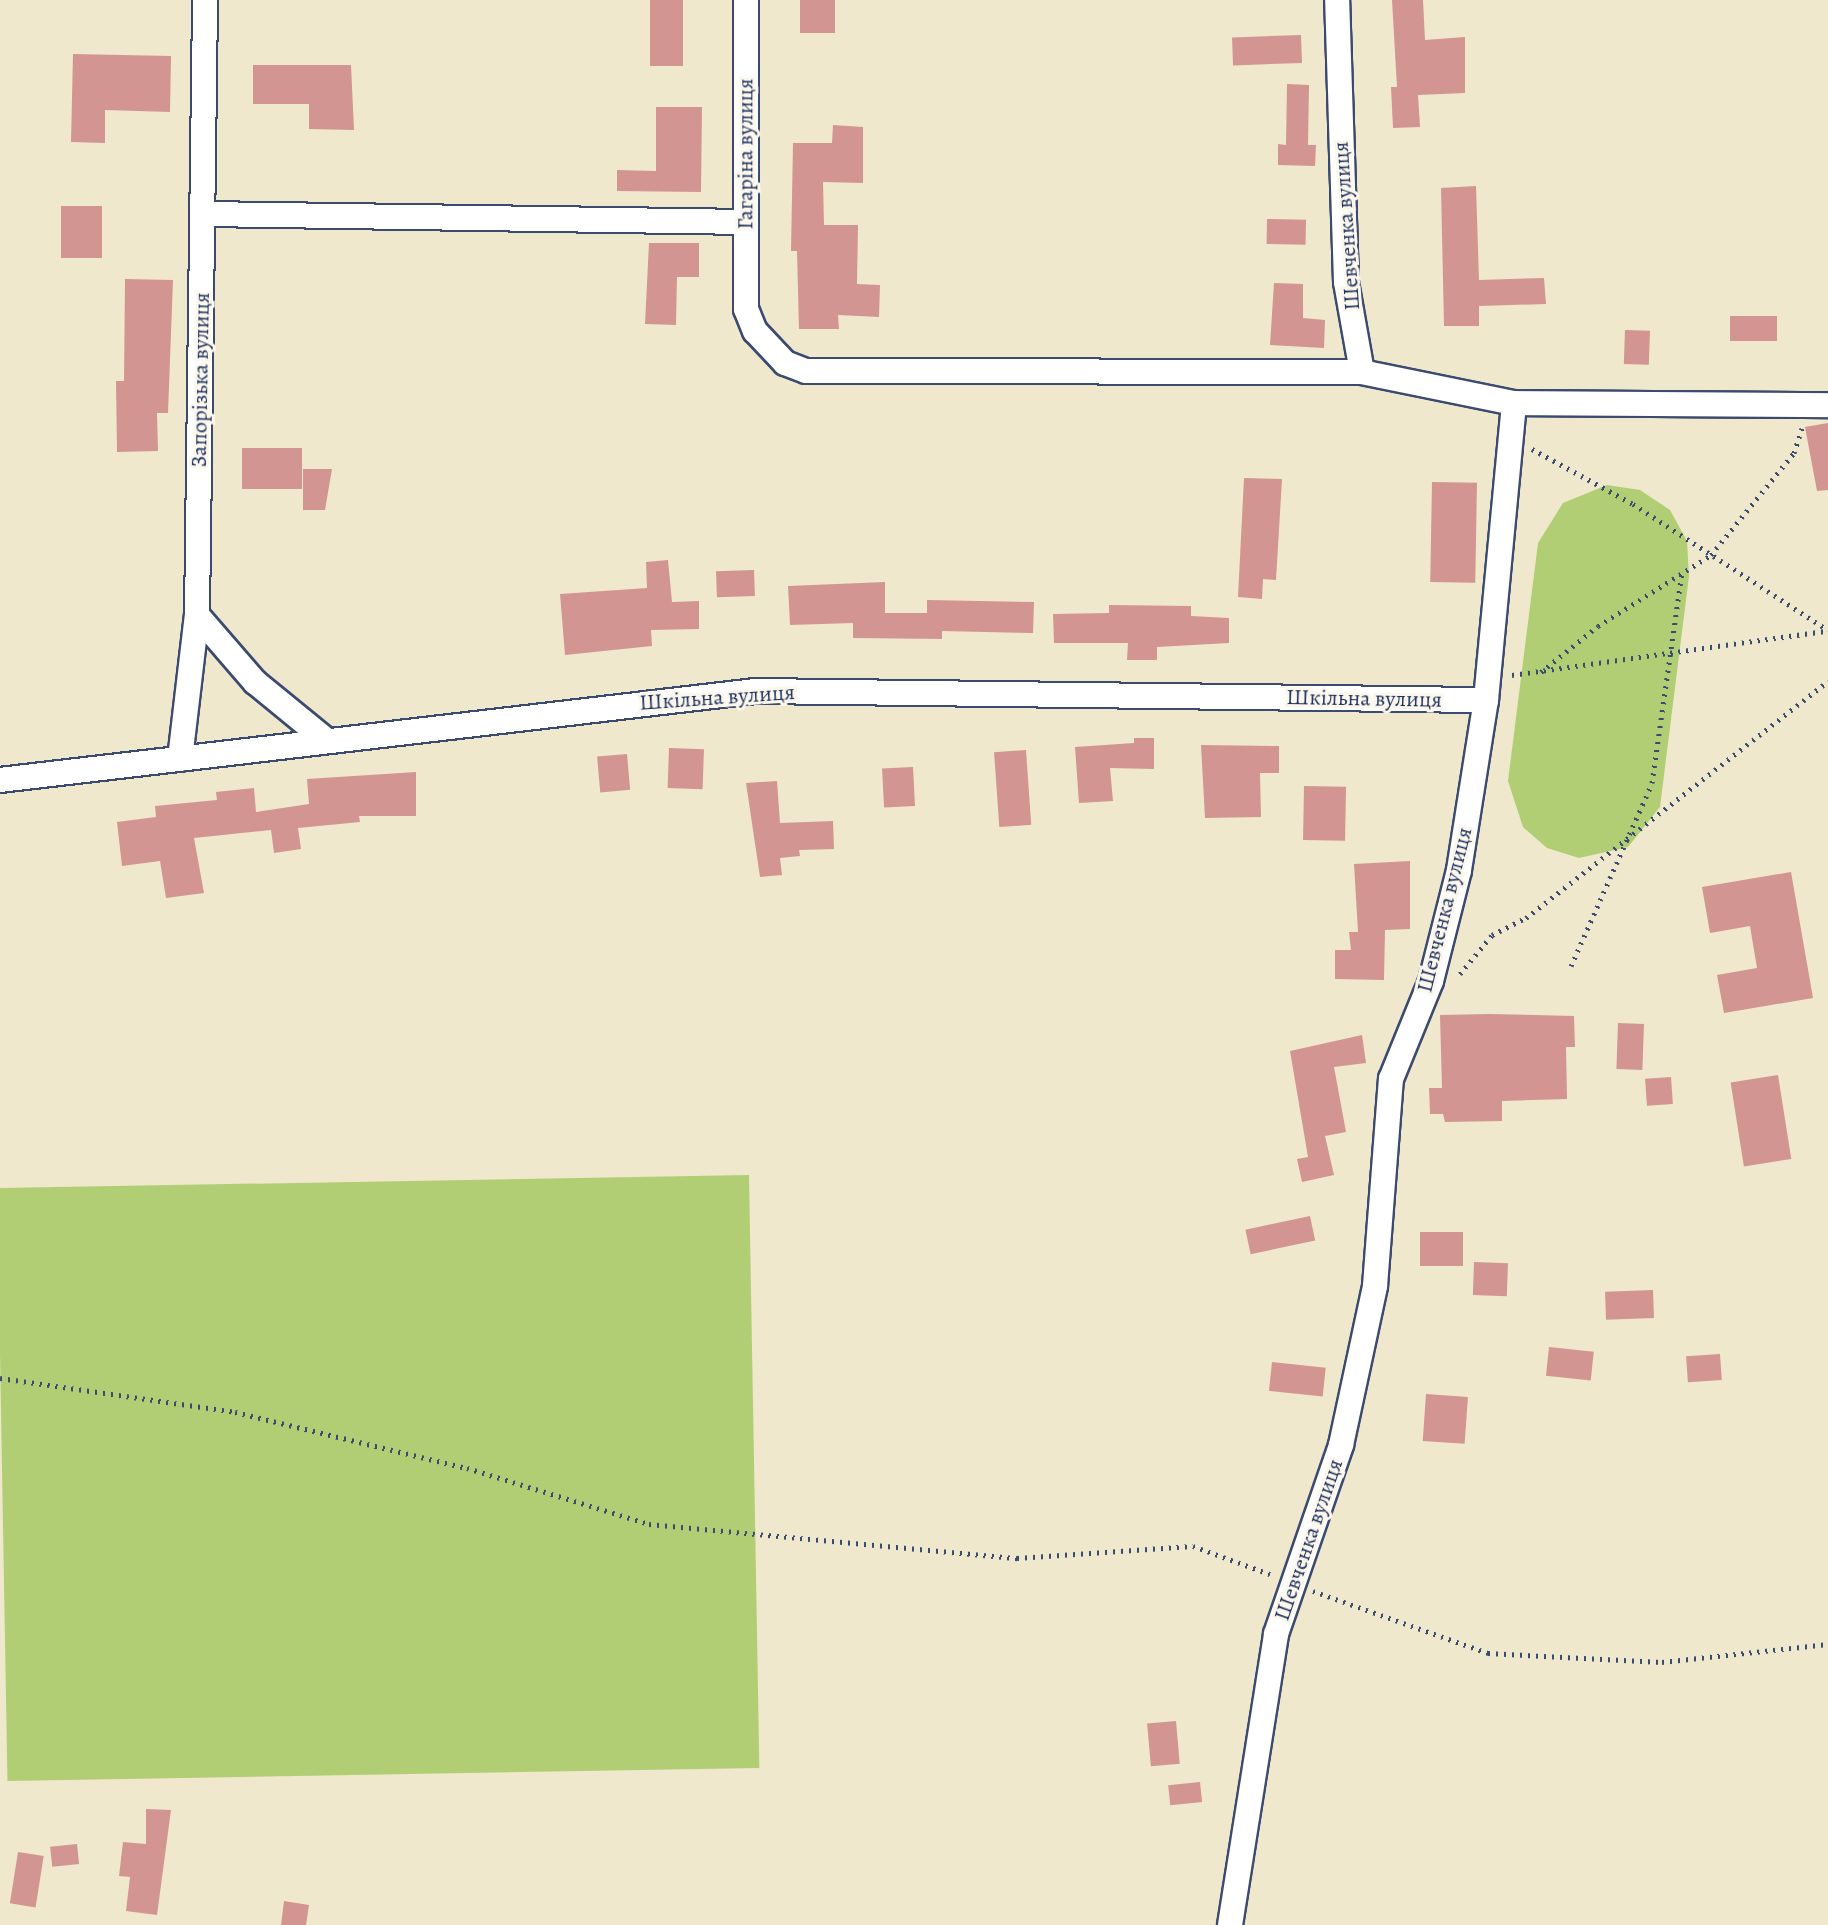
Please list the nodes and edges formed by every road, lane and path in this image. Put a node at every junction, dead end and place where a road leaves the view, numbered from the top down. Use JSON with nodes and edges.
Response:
{"nodes":[{"id":1,"x":205,"y":0,"type":"edge"},
{"id":2,"x":746,"y":0,"type":"edge"},
{"id":3,"x":1337,"y":0,"type":"edge"},
{"id":4,"x":203,"y":214,"type":"junction"},
{"id":5,"x":746,"y":222,"type":"junction"},
{"id":6,"x":1362,"y":372,"type":"junction"},
{"id":7,"x":1514,"y":403,"type":"junction"},
{"id":8,"x":1819,"y":405,"type":"edge"},
{"id":9,"x":1511,"y":436,"type":"junction"},
{"id":10,"x":1711,"y":555,"type":"junction"},
{"id":11,"x":1682,"y":572,"type":"junction"},
{"id":12,"x":197,"y":615,"type":"junction"},
{"id":13,"x":1828,"y":630,"type":"edge"},
{"id":14,"x":1672,"y":653,"type":"junction"},
{"id":15,"x":1541,"y":672,"type":"junction"},
{"id":16,"x":1828,"y":681,"type":"edge"},
{"id":17,"x":1487,"y":690,"type":"junction"},
{"id":18,"x":327,"y":741,"type":"junction"},
{"id":19,"x":180,"y":759,"type":"junction"},
{"id":20,"x":0,"y":780,"type":"edge"},
{"id":21,"x":1628,"y":836,"type":"junction"},
{"id":22,"x":1571,"y":966,"type":"dead end"},
{"id":23,"x":1458,"y":978,"type":"dead end"},
{"id":24,"x":0,"y":1378,"type":"edge"},
{"id":25,"x":1294,"y":1582,"type":"junction"},
{"id":26,"x":1828,"y":1644,"type":"edge"},
{"id":27,"x":1230,"y":1925,"type":"edge"}],
"edges":[{"from":1,"to":4,"type":"street","name":"Запорізька вулиця"},
{"from":2,"to":5,"type":"street","name":"Гагаріна вулиця"},
{"from":3,"to":6,"type":"street","name":"Шевченка вулиця"},
{"from":4,"to":5,"type":"street"},
{"from":4,"to":12,"type":"street","name":"Запорізька вулиця"},
{"from":5,"to":6,"type":"street","name":"Гагаріна вулиця"},
{"from":6,"to":7,"type":"street"},
{"from":7,"to":8,"type":"street"},
{"from":7,"to":9,"type":"street","name":"Шевченка вулиця"},
{"from":8,"to":10,"type":"path"},
{"from":9,"to":10,"type":"path"},
{"from":9,"to":17,"type":"street","name":"Шевченка вулиця"},
{"from":10,"to":11,"type":"path"},
{"from":10,"to":13,"type":"path"},
{"from":11,"to":14,"type":"path"},
{"from":11,"to":15,"type":"path"},
{"from":12,"to":18,"type":"street"},
{"from":12,"to":19,"type":"street","name":"Запорізька вулиця"},
{"from":13,"to":14,"type":"path"},
{"from":14,"to":15,"type":"path"},
{"from":14,"to":21,"type":"path"},
{"from":15,"to":17,"type":"path"},
{"from":16,"to":21,"type":"path"},
{"from":17,"to":18,"type":"street","name":"Шкільна вулиця"},
{"from":17,"to":25,"type":"street","name":"Шевченка вулиця"},
{"from":18,"to":19,"type":"street","name":"Шкільна вулиця"},
{"from":19,"to":20,"type":"street","name":"Шкільна вулиця"},
{"from":21,"to":22,"type":"path"},
{"from":21,"to":23,"type":"path"},
{"from":24,"to":25,"type":"path"},
{"from":25,"to":26,"type":"path"},
{"from":25,"to":27,"type":"street","name":"Шевченка вулиця"}]}
